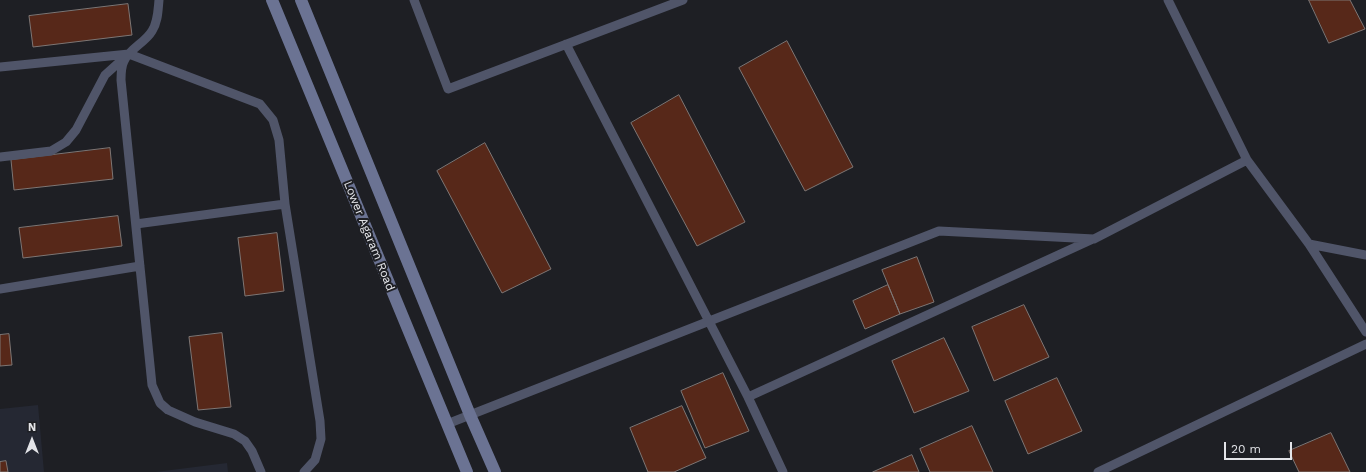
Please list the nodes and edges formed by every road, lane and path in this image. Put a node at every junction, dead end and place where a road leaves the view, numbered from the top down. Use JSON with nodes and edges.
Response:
{"nodes":[{"id":1,"x":159,"y":0,"type":"edge"},
{"id":2,"x":272,"y":0,"type":"edge"},
{"id":3,"x":301,"y":0,"type":"edge"},
{"id":4,"x":414,"y":0,"type":"edge"},
{"id":5,"x":683,"y":0,"type":"edge"},
{"id":6,"x":1168,"y":0,"type":"edge"},
{"id":7,"x":566,"y":44,"type":"junction"},
{"id":8,"x":129,"y":54,"type":"junction"},
{"id":9,"x":0,"y":67,"type":"edge"},
{"id":10,"x":0,"y":157,"type":"edge"},
{"id":11,"x":1247,"y":160,"type":"junction"},
{"id":12,"x":285,"y":204,"type":"junction"},
{"id":13,"x":136,"y":224,"type":"junction"},
{"id":14,"x":1094,"y":239,"type":"junction"},
{"id":15,"x":1309,"y":244,"type":"junction"},
{"id":16,"x":1366,"y":255,"type":"edge"},
{"id":17,"x":140,"y":266,"type":"junction"},
{"id":18,"x":0,"y":289,"type":"edge"},
{"id":19,"x":1363,"y":320,"type":"edge"},
{"id":20,"x":709,"y":322,"type":"junction"},
{"id":21,"x":1366,"y":332,"type":"edge"},
{"id":22,"x":1366,"y":344,"type":"edge"},
{"id":23,"x":748,"y":396,"type":"junction"},
{"id":24,"x":470,"y":415,"type":"junction"},
{"id":25,"x":447,"y":424,"type":"junction"},
{"id":26,"x":261,"y":472,"type":"edge"},
{"id":27,"x":304,"y":472,"type":"edge"},
{"id":28,"x":467,"y":472,"type":"edge"},
{"id":29,"x":495,"y":472,"type":"edge"},
{"id":30,"x":784,"y":472,"type":"edge"},
{"id":31,"x":1098,"y":472,"type":"edge"}],
"edges":[{"from":1,"to":8,"type":"lane"},
{"from":2,"to":25,"type":"main road","name":"Lower Agaram Road"},
{"from":3,"to":24,"type":"main road"},
{"from":4,"to":7,"type":"lane"},
{"from":5,"to":7,"type":"lane"},
{"from":6,"to":11,"type":"lane"},
{"from":7,"to":20,"type":"lane"},
{"from":8,"to":9,"type":"lane"},
{"from":8,"to":10,"type":"lane"},
{"from":8,"to":12,"type":"lane"},
{"from":8,"to":13,"type":"lane"},
{"from":11,"to":14,"type":"lane"},
{"from":11,"to":15,"type":"lane"},
{"from":12,"to":13,"type":"lane"},
{"from":12,"to":27,"type":"lane"},
{"from":13,"to":17,"type":"lane"},
{"from":14,"to":20,"type":"lane"},
{"from":14,"to":23,"type":"lane"},
{"from":15,"to":16,"type":"lane"},
{"from":15,"to":19,"type":"lane"},
{"from":17,"to":18,"type":"lane"},
{"from":17,"to":26,"type":"lane"},
{"from":19,"to":21,"type":"lane"},
{"from":20,"to":23,"type":"lane"},
{"from":20,"to":24,"type":"lane"},
{"from":22,"to":31,"type":"lane"},
{"from":23,"to":30,"type":"lane"},
{"from":24,"to":25,"type":"lane"},
{"from":24,"to":29,"type":"main road"},
{"from":25,"to":28,"type":"main road","name":"Lower Agaram Road"}]}
